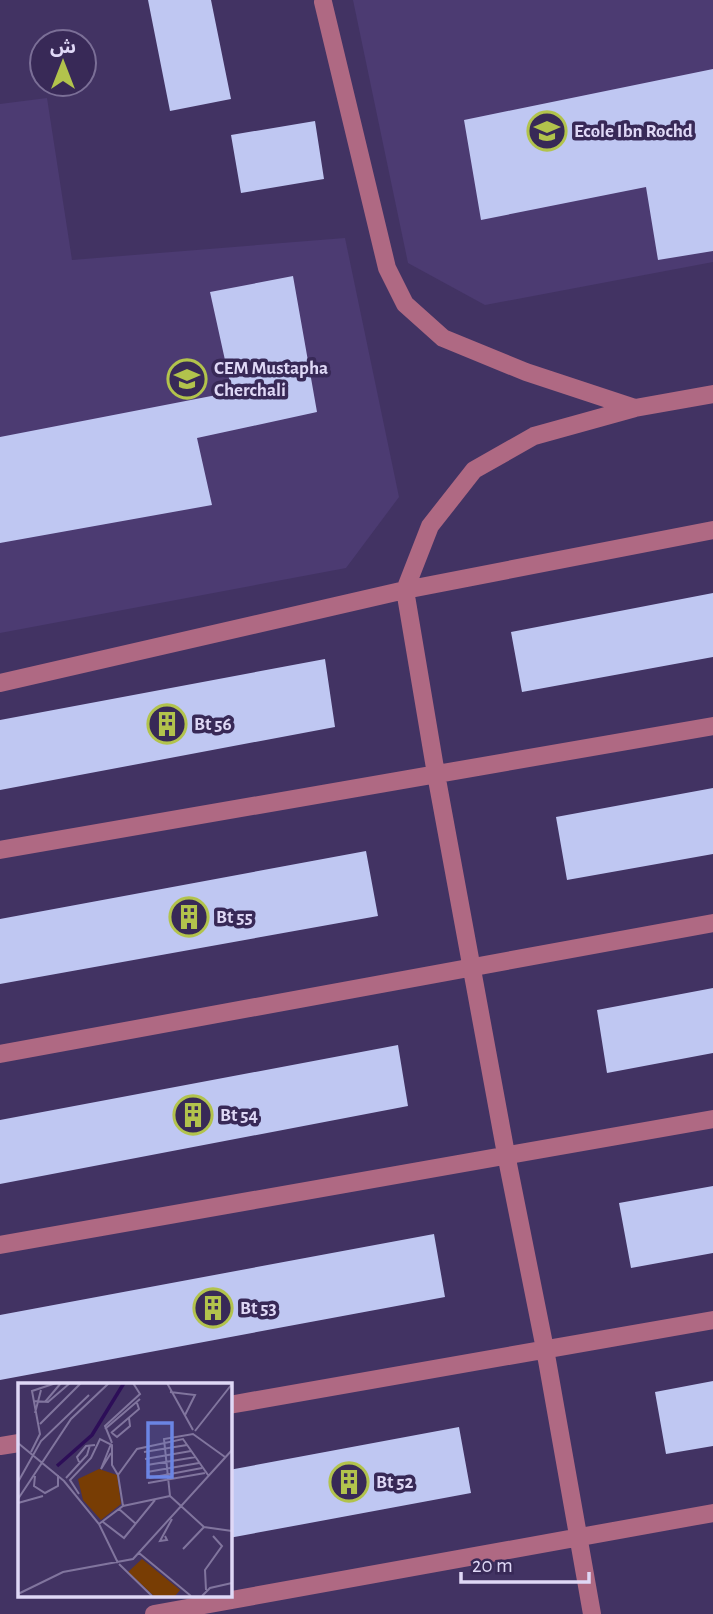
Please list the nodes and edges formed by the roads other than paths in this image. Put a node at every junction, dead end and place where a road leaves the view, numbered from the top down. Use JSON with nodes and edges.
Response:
{"nodes":[{"id":1,"x":323,"y":2,"type":"dead end"},
{"id":2,"x":713,"y":394,"type":"edge"},
{"id":3,"x":635,"y":408,"type":"junction"},
{"id":4,"x":713,"y":530,"type":"edge"},
{"id":5,"x":405,"y":590,"type":"junction"},
{"id":6,"x":0,"y":683,"type":"edge"},
{"id":7,"x":713,"y":726,"type":"edge"},
{"id":8,"x":436,"y":774,"type":"junction"},
{"id":9,"x":0,"y":850,"type":"edge"},
{"id":10,"x":713,"y":923,"type":"edge"},
{"id":11,"x":472,"y":966,"type":"junction"},
{"id":12,"x":0,"y":1054,"type":"edge"},
{"id":13,"x":713,"y":1119,"type":"edge"},
{"id":14,"x":506,"y":1154,"type":"junction"},
{"id":15,"x":0,"y":1245,"type":"edge"},
{"id":16,"x":713,"y":1320,"type":"edge"},
{"id":17,"x":545,"y":1349,"type":"junction"},
{"id":18,"x":231,"y":1405,"type":"edge"},
{"id":19,"x":18,"y":1443,"type":"edge"},
{"id":20,"x":0,"y":1446,"type":"edge"},
{"id":21,"x":713,"y":1513,"type":"edge"},
{"id":22,"x":579,"y":1538,"type":"junction"},
{"id":23,"x":154,"y":1614,"type":"edge"},
{"id":24,"x":592,"y":1614,"type":"edge"}],
"edges":[{"from":1,"to":3,"type":"street"},
{"from":2,"to":3,"type":"street"},
{"from":3,"to":5,"type":"street"},
{"from":4,"to":5,"type":"street"},
{"from":5,"to":6,"type":"street"},
{"from":5,"to":8,"type":"street"},
{"from":7,"to":8,"type":"street"},
{"from":8,"to":9,"type":"street"},
{"from":8,"to":11,"type":"street"},
{"from":10,"to":11,"type":"street"},
{"from":11,"to":12,"type":"street"},
{"from":11,"to":14,"type":"street"},
{"from":13,"to":14,"type":"street"},
{"from":14,"to":15,"type":"street"},
{"from":14,"to":17,"type":"street"},
{"from":16,"to":17,"type":"street"},
{"from":17,"to":18,"type":"street"},
{"from":17,"to":22,"type":"street"},
{"from":19,"to":20,"type":"street"},
{"from":21,"to":22,"type":"street"},
{"from":22,"to":23,"type":"street"},
{"from":22,"to":24,"type":"street"}]}
